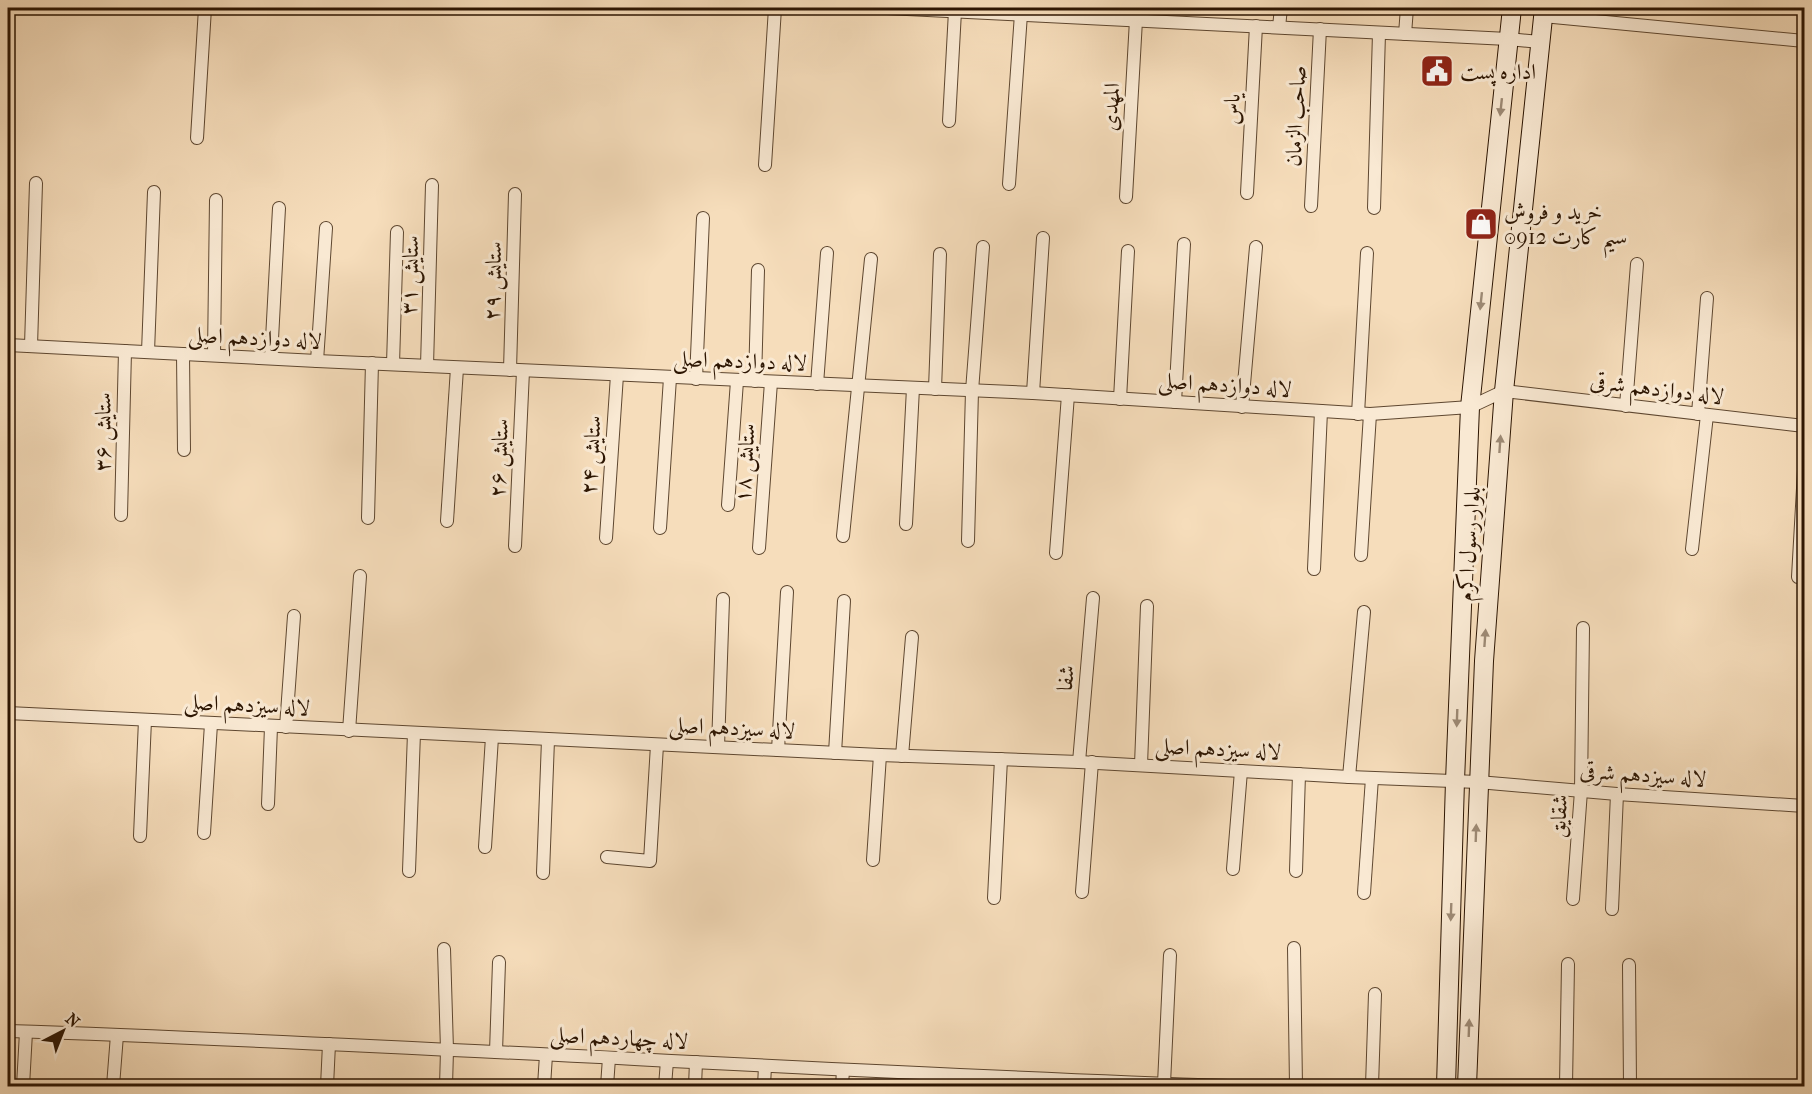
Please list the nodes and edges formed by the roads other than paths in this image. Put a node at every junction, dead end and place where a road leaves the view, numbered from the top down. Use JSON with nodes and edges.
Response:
{"nodes":[{"id":1,"x":205,"y":8,"type":"edge"},
{"id":2,"x":775,"y":8,"type":"edge"},
{"id":3,"x":887,"y":8,"type":"edge"},
{"id":4,"x":919,"y":8,"type":"edge"},
{"id":5,"x":1281,"y":8,"type":"edge"},
{"id":6,"x":1407,"y":8,"type":"edge"},
{"id":7,"x":1512,"y":8,"type":"edge"},
{"id":8,"x":989,"y":10,"type":"edge"},
{"id":9,"x":955,"y":11,"type":"junction"},
{"id":10,"x":1543,"y":12,"type":"edge"},
{"id":11,"x":1020,"y":14,"type":"junction"},
{"id":12,"x":1136,"y":20,"type":"junction"},
{"id":13,"x":1256,"y":26,"type":"junction"},
{"id":14,"x":1279,"y":27,"type":"junction"},
{"id":15,"x":1320,"y":29,"type":"junction"},
{"id":16,"x":1379,"y":33,"type":"junction"},
{"id":17,"x":1406,"y":34,"type":"junction"},
{"id":18,"x":1508,"y":39,"type":"junction"},
{"id":19,"x":1804,"y":41,"type":"edge"},
{"id":20,"x":1540,"y":42,"type":"junction"},
{"id":21,"x":949,"y":121,"type":"dead end"},
{"id":22,"x":197,"y":138,"type":"dead end"},
{"id":23,"x":765,"y":165,"type":"dead end"},
{"id":24,"x":36,"y":183,"type":"dead end"},
{"id":25,"x":1009,"y":184,"type":"dead end"},
{"id":26,"x":432,"y":185,"type":"dead end"},
{"id":27,"x":154,"y":192,"type":"dead end"},
{"id":28,"x":1247,"y":193,"type":"dead end"},
{"id":29,"x":515,"y":194,"type":"dead end"},
{"id":30,"x":1126,"y":196,"type":"dead end"},
{"id":31,"x":216,"y":200,"type":"dead end"},
{"id":32,"x":1311,"y":206,"type":"dead end"},
{"id":33,"x":279,"y":208,"type":"dead end"},
{"id":34,"x":1374,"y":208,"type":"dead end"},
{"id":35,"x":703,"y":218,"type":"dead end"},
{"id":36,"x":326,"y":228,"type":"dead end"},
{"id":37,"x":397,"y":232,"type":"dead end"},
{"id":38,"x":1042,"y":238,"type":"dead end"},
{"id":39,"x":1184,"y":244,"type":"dead end"},
{"id":40,"x":983,"y":246,"type":"dead end"},
{"id":41,"x":1256,"y":247,"type":"dead end"},
{"id":42,"x":1128,"y":251,"type":"dead end"},
{"id":43,"x":827,"y":253,"type":"dead end"},
{"id":44,"x":1367,"y":253,"type":"dead end"},
{"id":45,"x":940,"y":254,"type":"dead end"},
{"id":46,"x":871,"y":260,"type":"dead end"},
{"id":47,"x":1637,"y":264,"type":"dead end"},
{"id":48,"x":758,"y":270,"type":"dead end"},
{"id":49,"x":1707,"y":298,"type":"dead end"},
{"id":50,"x":8,"y":345,"type":"edge"},
{"id":51,"x":31,"y":346,"type":"junction"},
{"id":52,"x":125,"y":351,"type":"junction"},
{"id":53,"x":148,"y":352,"type":"junction"},
{"id":54,"x":183,"y":354,"type":"junction"},
{"id":55,"x":214,"y":355,"type":"junction"},
{"id":56,"x":271,"y":358,"type":"junction"},
{"id":57,"x":317,"y":362,"type":"junction"},
{"id":58,"x":372,"y":363,"type":"junction"},
{"id":59,"x":393,"y":364,"type":"junction"},
{"id":60,"x":427,"y":366,"type":"junction"},
{"id":61,"x":457,"y":368,"type":"junction"},
{"id":62,"x":517,"y":371,"type":"junction"},
{"id":63,"x":617,"y":375,"type":"junction"},
{"id":64,"x":670,"y":378,"type":"junction"},
{"id":65,"x":696,"y":379,"type":"junction"},
{"id":66,"x":737,"y":381,"type":"junction"},
{"id":67,"x":755,"y":381,"type":"junction"},
{"id":68,"x":771,"y":382,"type":"junction"},
{"id":69,"x":817,"y":384,"type":"junction"},
{"id":70,"x":858,"y":386,"type":"junction"},
{"id":71,"x":913,"y":388,"type":"junction"},
{"id":72,"x":935,"y":389,"type":"junction"},
{"id":73,"x":972,"y":391,"type":"junction"},
{"id":74,"x":1504,"y":391,"type":"junction"},
{"id":75,"x":1032,"y":393,"type":"junction"},
{"id":76,"x":1068,"y":395,"type":"junction"},
{"id":77,"x":1120,"y":399,"type":"junction"},
{"id":78,"x":1175,"y":402,"type":"junction"},
{"id":79,"x":1242,"y":406,"type":"junction"},
{"id":80,"x":1626,"y":406,"type":"junction"},
{"id":81,"x":1470,"y":407,"type":"junction"},
{"id":82,"x":1321,"y":411,"type":"junction"},
{"id":83,"x":1364,"y":414,"type":"junction"},
{"id":84,"x":1702,"y":415,"type":"junction"},
{"id":85,"x":1804,"y":426,"type":"edge"},
{"id":86,"x":184,"y":450,"type":"dead end"},
{"id":87,"x":1804,"y":471,"type":"edge"},
{"id":88,"x":728,"y":505,"type":"dead end"},
{"id":89,"x":121,"y":515,"type":"dead end"},
{"id":90,"x":368,"y":518,"type":"dead end"},
{"id":91,"x":447,"y":521,"type":"dead end"},
{"id":92,"x":906,"y":524,"type":"dead end"},
{"id":93,"x":660,"y":528,"type":"dead end"},
{"id":94,"x":843,"y":536,"type":"dead end"},
{"id":95,"x":606,"y":538,"type":"dead end"},
{"id":96,"x":968,"y":540,"type":"dead end"},
{"id":97,"x":515,"y":546,"type":"dead end"},
{"id":98,"x":759,"y":548,"type":"dead end"},
{"id":99,"x":1692,"y":549,"type":"dead end"},
{"id":100,"x":1056,"y":553,"type":"dead end"},
{"id":101,"x":1361,"y":555,"type":"dead end"},
{"id":102,"x":1314,"y":568,"type":"dead end"},
{"id":103,"x":360,"y":576,"type":"dead end"},
{"id":104,"x":1798,"y":577,"type":"dead end"},
{"id":105,"x":787,"y":592,"type":"dead end"},
{"id":106,"x":1093,"y":598,"type":"dead end"},
{"id":107,"x":723,"y":599,"type":"dead end"},
{"id":108,"x":844,"y":601,"type":"dead end"},
{"id":109,"x":1147,"y":606,"type":"dead end"},
{"id":110,"x":1364,"y":612,"type":"dead end"},
{"id":111,"x":294,"y":616,"type":"dead end"},
{"id":112,"x":1583,"y":628,"type":"dead end"},
{"id":113,"x":912,"y":637,"type":"dead end"},
{"id":114,"x":8,"y":713,"type":"edge"},
{"id":115,"x":145,"y":720,"type":"junction"},
{"id":116,"x":211,"y":723,"type":"junction"},
{"id":117,"x":271,"y":727,"type":"junction"},
{"id":118,"x":286,"y":728,"type":"junction"},
{"id":119,"x":349,"y":730,"type":"junction"},
{"id":120,"x":414,"y":734,"type":"junction"},
{"id":121,"x":492,"y":737,"type":"junction"},
{"id":122,"x":548,"y":740,"type":"junction"},
{"id":123,"x":657,"y":745,"type":"junction"},
{"id":124,"x":718,"y":747,"type":"junction"},
{"id":125,"x":778,"y":750,"type":"junction"},
{"id":126,"x":836,"y":753,"type":"junction"},
{"id":127,"x":880,"y":755,"type":"junction"},
{"id":128,"x":902,"y":756,"type":"junction"},
{"id":129,"x":1001,"y":759,"type":"junction"},
{"id":130,"x":1086,"y":762,"type":"junction"},
{"id":131,"x":1141,"y":765,"type":"junction"},
{"id":132,"x":1241,"y":771,"type":"junction"},
{"id":133,"x":1299,"y":774,"type":"junction"},
{"id":134,"x":1349,"y":777,"type":"junction"},
{"id":135,"x":1372,"y":778,"type":"junction"},
{"id":136,"x":1455,"y":781,"type":"junction"},
{"id":137,"x":1478,"y":782,"type":"junction"},
{"id":138,"x":1581,"y":790,"type":"junction"},
{"id":139,"x":1617,"y":794,"type":"junction"},
{"id":140,"x":268,"y":804,"type":"dead end"},
{"id":141,"x":1804,"y":806,"type":"edge"},
{"id":142,"x":204,"y":833,"type":"dead end"},
{"id":143,"x":140,"y":836,"type":"dead end"},
{"id":144,"x":485,"y":847,"type":"dead end"},
{"id":145,"x":607,"y":857,"type":"dead end"},
{"id":146,"x":873,"y":860,"type":"dead end"},
{"id":147,"x":1233,"y":869,"type":"dead end"},
{"id":148,"x":409,"y":871,"type":"dead end"},
{"id":149,"x":1296,"y":871,"type":"dead end"},
{"id":150,"x":543,"y":873,"type":"dead end"},
{"id":151,"x":1082,"y":892,"type":"dead end"},
{"id":152,"x":1364,"y":892,"type":"dead end"},
{"id":153,"x":994,"y":898,"type":"dead end"},
{"id":154,"x":1573,"y":899,"type":"dead end"},
{"id":155,"x":1612,"y":909,"type":"dead end"},
{"id":156,"x":1294,"y":948,"type":"dead end"},
{"id":157,"x":444,"y":949,"type":"dead end"},
{"id":158,"x":1170,"y":955,"type":"dead end"},
{"id":159,"x":499,"y":962,"type":"dead end"},
{"id":160,"x":1568,"y":964,"type":"dead end"},
{"id":161,"x":1629,"y":965,"type":"dead end"},
{"id":162,"x":1375,"y":994,"type":"dead end"},
{"id":163,"x":8,"y":1031,"type":"edge"},
{"id":164,"x":26,"y":1032,"type":"junction"},
{"id":165,"x":117,"y":1035,"type":"junction"},
{"id":166,"x":329,"y":1044,"type":"junction"},
{"id":167,"x":447,"y":1050,"type":"junction"},
{"id":168,"x":496,"y":1052,"type":"junction"},
{"id":169,"x":546,"y":1055,"type":"junction"},
{"id":170,"x":609,"y":1058,"type":"junction"},
{"id":171,"x":667,"y":1061,"type":"junction"},
{"id":172,"x":696,"y":1062,"type":"junction"},
{"id":173,"x":765,"y":1066,"type":"junction"},
{"id":174,"x":843,"y":1070,"type":"junction"},
{"id":175,"x":902,"y":1073,"type":"junction"},
{"id":176,"x":966,"y":1081,"type":"edge"},
{"id":177,"x":1026,"y":1082,"type":"edge"},
{"id":178,"x":1088,"y":1084,"type":"edge"},
{"id":179,"x":1164,"y":1084,"type":"junction"},
{"id":180,"x":23,"y":1086,"type":"edge"},
{"id":181,"x":113,"y":1086,"type":"edge"},
{"id":182,"x":327,"y":1086,"type":"edge"},
{"id":183,"x":446,"y":1086,"type":"edge"},
{"id":184,"x":544,"y":1086,"type":"edge"},
{"id":185,"x":607,"y":1086,"type":"edge"},
{"id":186,"x":665,"y":1086,"type":"edge"},
{"id":187,"x":695,"y":1086,"type":"edge"},
{"id":188,"x":764,"y":1086,"type":"edge"},
{"id":189,"x":842,"y":1086,"type":"edge"},
{"id":190,"x":902,"y":1086,"type":"edge"},
{"id":191,"x":1178,"y":1086,"type":"edge"},
{"id":192,"x":1228,"y":1086,"type":"edge"},
{"id":193,"x":1296,"y":1086,"type":"edge"},
{"id":194,"x":1372,"y":1086,"type":"edge"},
{"id":195,"x":1446,"y":1086,"type":"edge"},
{"id":196,"x":1467,"y":1086,"type":"edge"},
{"id":197,"x":1566,"y":1086,"type":"edge"},
{"id":198,"x":1630,"y":1086,"type":"edge"}],
"edges":[{"from":1,"to":22,"type":"street"},
{"from":2,"to":23,"type":"street"},
{"from":3,"to":4,"type":"street"},
{"from":4,"to":9,"type":"street"},
{"from":5,"to":14,"type":"street"},
{"from":6,"to":17,"type":"street"},
{"from":7,"to":18,"type":"main road","name":"بلوار رسول اکرم"},
{"from":8,"to":9,"type":"street"},
{"from":8,"to":11,"type":"street"},
{"from":9,"to":21,"type":"street"},
{"from":10,"to":19,"type":"street"},
{"from":10,"to":20,"type":"main road","name":"بلوار رسول اکرم"},
{"from":11,"to":12,"type":"street"},
{"from":11,"to":25,"type":"street"},
{"from":12,"to":13,"type":"street"},
{"from":12,"to":30,"type":"street","name":"المهدی"},
{"from":13,"to":14,"type":"street"},
{"from":13,"to":28,"type":"street","name":"یاس"},
{"from":14,"to":15,"type":"street"},
{"from":15,"to":16,"type":"street"},
{"from":15,"to":32,"type":"street","name":"صاحب الزمان"},
{"from":16,"to":17,"type":"street"},
{"from":16,"to":34,"type":"street"},
{"from":17,"to":18,"type":"street"},
{"from":18,"to":20,"type":"street"},
{"from":18,"to":81,"type":"main road","name":"بلوار رسول اکرم","one_way":true},
{"from":20,"to":74,"type":"main road","name":"بلوار رسول اکرم"},
{"from":24,"to":51,"type":"street"},
{"from":26,"to":60,"type":"street","name":"ستایش ۳۱"},
{"from":27,"to":53,"type":"street"},
{"from":29,"to":62,"type":"street","name":"ستایش ۲۹"},
{"from":31,"to":55,"type":"street"},
{"from":33,"to":56,"type":"street"},
{"from":35,"to":65,"type":"street"},
{"from":36,"to":57,"type":"street"},
{"from":37,"to":59,"type":"street"},
{"from":38,"to":75,"type":"street"},
{"from":39,"to":78,"type":"street"},
{"from":40,"to":73,"type":"street"},
{"from":41,"to":79,"type":"street"},
{"from":42,"to":77,"type":"street"},
{"from":43,"to":69,"type":"street"},
{"from":44,"to":83,"type":"street"},
{"from":45,"to":72,"type":"street"},
{"from":46,"to":70,"type":"street"},
{"from":47,"to":80,"type":"street"},
{"from":48,"to":67,"type":"street"},
{"from":49,"to":84,"type":"street"},
{"from":50,"to":51,"type":"street","name":"لاله دوازدهم اصلی"},
{"from":51,"to":52,"type":"street","name":"لاله دوازدهم اصلی"},
{"from":52,"to":53,"type":"street","name":"لاله دوازدهم اصلی"},
{"from":52,"to":89,"type":"street","name":"ستایش ۳۶"},
{"from":53,"to":54,"type":"street","name":"لاله دوازدهم اصلی"},
{"from":54,"to":55,"type":"street","name":"لاله دوازدهم اصلی"},
{"from":54,"to":86,"type":"street"},
{"from":55,"to":56,"type":"street","name":"لاله دوازدهم اصلی"},
{"from":56,"to":57,"type":"street","name":"لاله دوازدهم اصلی"},
{"from":57,"to":58,"type":"street","name":"لاله دوازدهم اصلی"},
{"from":58,"to":59,"type":"street","name":"لاله دوازدهم اصلی"},
{"from":58,"to":90,"type":"street"},
{"from":59,"to":60,"type":"street","name":"لاله دوازدهم اصلی"},
{"from":60,"to":61,"type":"street","name":"لاله دوازدهم اصلی"},
{"from":61,"to":62,"type":"street","name":"لاله دوازدهم اصلی"},
{"from":61,"to":91,"type":"street"},
{"from":62,"to":63,"type":"street","name":"لاله دوازدهم اصلی"},
{"from":62,"to":97,"type":"street","name":"ستایش ۲۶"},
{"from":63,"to":64,"type":"street","name":"لاله دوازدهم اصلی"},
{"from":63,"to":95,"type":"street","name":"ستایش ۲۴"},
{"from":64,"to":65,"type":"street","name":"لاله دوازدهم اصلی"},
{"from":64,"to":93,"type":"street"},
{"from":65,"to":66,"type":"street","name":"لاله دوازدهم اصلی"},
{"from":66,"to":67,"type":"street","name":"لاله دوازدهم اصلی"},
{"from":66,"to":88,"type":"street"},
{"from":67,"to":68,"type":"street","name":"لاله دوازدهم اصلی"},
{"from":68,"to":69,"type":"street","name":"لاله دوازدهم اصلی"},
{"from":68,"to":98,"type":"street","name":"ستایش ۱۸"},
{"from":69,"to":70,"type":"street","name":"لاله دوازدهم اصلی"},
{"from":70,"to":71,"type":"street","name":"لاله دوازدهم اصلی"},
{"from":70,"to":94,"type":"street"},
{"from":71,"to":72,"type":"street","name":"لاله دوازدهم اصلی"},
{"from":71,"to":92,"type":"street"},
{"from":72,"to":73,"type":"street","name":"لاله دوازدهم اصلی"},
{"from":73,"to":75,"type":"street","name":"لاله دوازدهم اصلی"},
{"from":73,"to":96,"type":"street"},
{"from":74,"to":80,"type":"street","name":"لاله دوازدهم شرقی"},
{"from":74,"to":81,"type":"street"},
{"from":137,"to":74,"type":"main road","name":"بلوار رسول اکرم","one_way":true},
{"from":75,"to":76,"type":"street","name":"لاله دوازدهم اصلی"},
{"from":76,"to":77,"type":"street","name":"لاله دوازدهم اصلی"},
{"from":76,"to":100,"type":"street"},
{"from":77,"to":78,"type":"street","name":"لاله دوازدهم اصلی"},
{"from":78,"to":79,"type":"street","name":"لاله دوازدهم اصلی"},
{"from":79,"to":82,"type":"street","name":"لاله دوازدهم اصلی"},
{"from":80,"to":84,"type":"street","name":"لاله دوازدهم شرقی"},
{"from":81,"to":83,"type":"street","name":"لاله دوازدهم اصلی"},
{"from":81,"to":136,"type":"main road","name":"بلوار رسول اکرم","one_way":true},
{"from":82,"to":83,"type":"street","name":"لاله دوازدهم اصلی"},
{"from":82,"to":102,"type":"street"},
{"from":83,"to":101,"type":"street"},
{"from":84,"to":85,"type":"street","name":"لاله دوازدهم شرقی"},
{"from":84,"to":99,"type":"street"},
{"from":87,"to":104,"type":"street"},
{"from":103,"to":119,"type":"street"},
{"from":105,"to":125,"type":"street"},
{"from":106,"to":130,"type":"street","name":"شفا"},
{"from":107,"to":124,"type":"street"},
{"from":108,"to":126,"type":"street"},
{"from":109,"to":131,"type":"street"},
{"from":110,"to":134,"type":"street"},
{"from":111,"to":118,"type":"street"},
{"from":112,"to":138,"type":"street","name":"شقایق"},
{"from":113,"to":128,"type":"street"},
{"from":114,"to":115,"type":"street","name":"لاله سیزدهم اصلی"},
{"from":115,"to":116,"type":"street","name":"لاله سیزدهم اصلی"},
{"from":115,"to":143,"type":"street"},
{"from":116,"to":117,"type":"street","name":"لاله سیزدهم اصلی"},
{"from":116,"to":142,"type":"street"},
{"from":117,"to":118,"type":"street","name":"لاله سیزدهم اصلی"},
{"from":117,"to":140,"type":"street"},
{"from":118,"to":119,"type":"street","name":"لاله سیزدهم اصلی"},
{"from":119,"to":120,"type":"street","name":"لاله سیزدهم اصلی"},
{"from":120,"to":121,"type":"street","name":"لاله سیزدهم اصلی"},
{"from":120,"to":148,"type":"street"},
{"from":121,"to":122,"type":"street","name":"لاله سیزدهم اصلی"},
{"from":121,"to":144,"type":"street"},
{"from":122,"to":123,"type":"street","name":"لاله سیزدهم اصلی"},
{"from":122,"to":150,"type":"street"},
{"from":123,"to":124,"type":"street","name":"لاله سیزدهم اصلی"},
{"from":123,"to":145,"type":"street"},
{"from":124,"to":125,"type":"street","name":"لاله سیزدهم اصلی"},
{"from":125,"to":126,"type":"street","name":"لاله سیزدهم اصلی"},
{"from":126,"to":127,"type":"street","name":"لاله سیزدهم اصلی"},
{"from":127,"to":128,"type":"street","name":"لاله سیزدهم اصلی"},
{"from":127,"to":146,"type":"street"},
{"from":128,"to":129,"type":"street","name":"لاله سیزدهم اصلی"},
{"from":129,"to":130,"type":"street","name":"لاله سیزدهم اصلی"},
{"from":129,"to":153,"type":"street"},
{"from":130,"to":131,"type":"street","name":"لاله سیزدهم اصلی"},
{"from":130,"to":151,"type":"street","name":"شفا"},
{"from":131,"to":132,"type":"street","name":"لاله سیزدهم اصلی"},
{"from":132,"to":133,"type":"street","name":"لاله سیزدهم اصلی"},
{"from":132,"to":147,"type":"street"},
{"from":133,"to":134,"type":"street","name":"لاله سیزدهم اصلی"},
{"from":133,"to":149,"type":"street"},
{"from":134,"to":135,"type":"street","name":"لاله سیزدهم اصلی"},
{"from":135,"to":136,"type":"street","name":"لاله سیزدهم اصلی"},
{"from":135,"to":152,"type":"street"},
{"from":136,"to":137,"type":"street","name":"لاله سیزدهم شرقی"},
{"from":136,"to":195,"type":"main road","name":"بلوار رسول اکرم","one_way":true},
{"from":137,"to":138,"type":"street","name":"لاله سیزدهم شرقی"},
{"from":196,"to":137,"type":"main road","name":"بلوار رسول اکرم","one_way":true},
{"from":138,"to":139,"type":"street","name":"لاله سیزدهم شرقی"},
{"from":138,"to":154,"type":"street","name":"شقایق"},
{"from":139,"to":141,"type":"street","name":"لاله سیزدهم شرقی"},
{"from":139,"to":155,"type":"street"},
{"from":156,"to":193,"type":"street"},
{"from":157,"to":167,"type":"street"},
{"from":158,"to":179,"type":"street"},
{"from":159,"to":168,"type":"street"},
{"from":160,"to":197,"type":"street"},
{"from":161,"to":198,"type":"street"},
{"from":162,"to":194,"type":"street"},
{"from":163,"to":164,"type":"street","name":"لاله چهاردهم اصلی"},
{"from":164,"to":165,"type":"street","name":"لاله چهاردهم اصلی"},
{"from":164,"to":180,"type":"street"},
{"from":165,"to":166,"type":"street","name":"لاله چهاردهم اصلی"},
{"from":165,"to":181,"type":"street"},
{"from":166,"to":167,"type":"street","name":"لاله چهاردهم اصلی"},
{"from":166,"to":182,"type":"street"},
{"from":167,"to":168,"type":"street","name":"لاله چهاردهم اصلی"},
{"from":167,"to":183,"type":"street"},
{"from":168,"to":169,"type":"street","name":"لاله چهاردهم اصلی"},
{"from":169,"to":170,"type":"street","name":"لاله چهاردهم اصلی"},
{"from":169,"to":184,"type":"street"},
{"from":170,"to":171,"type":"street","name":"لاله چهاردهم اصلی"},
{"from":170,"to":185,"type":"street"},
{"from":171,"to":172,"type":"street","name":"لاله چهاردهم اصلی"},
{"from":171,"to":186,"type":"street"},
{"from":172,"to":173,"type":"street","name":"لاله چهاردهم اصلی"},
{"from":172,"to":187,"type":"street"},
{"from":173,"to":174,"type":"street","name":"لاله چهاردهم اصلی"},
{"from":173,"to":188,"type":"street"},
{"from":174,"to":175,"type":"street","name":"لاله چهاردهم اصلی"},
{"from":174,"to":189,"type":"street"},
{"from":175,"to":176,"type":"street","name":"لاله چهاردهم اصلی"},
{"from":175,"to":190,"type":"street"},
{"from":176,"to":177,"type":"street","name":"لاله چهاردهم اصلی"},
{"from":177,"to":178,"type":"street","name":"لاله چهاردهم اصلی"},
{"from":178,"to":179,"type":"street","name":"لاله چهاردهم اصلی"},
{"from":179,"to":191,"type":"street","name":"لاله چهاردهم اصلی"},
{"from":191,"to":192,"type":"street","name":"لاله چهاردهم اصلی"}]}
